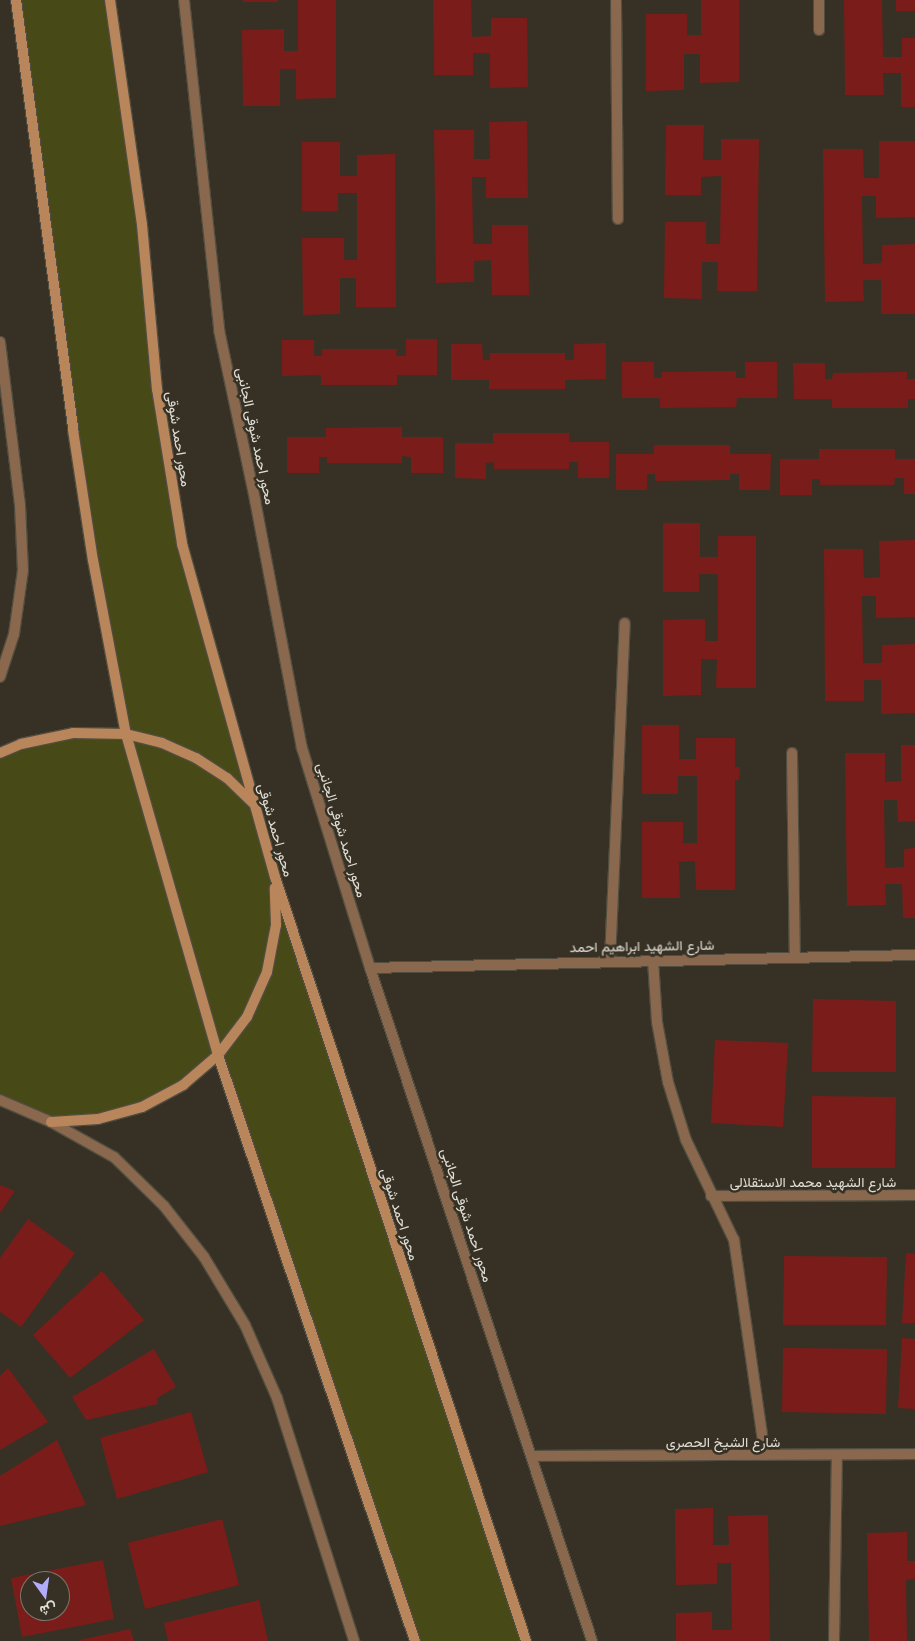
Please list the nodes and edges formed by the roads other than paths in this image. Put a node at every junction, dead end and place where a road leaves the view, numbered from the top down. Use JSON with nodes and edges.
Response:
{"nodes":[{"id":1,"x":16,"y":0,"type":"edge"},
{"id":2,"x":110,"y":0,"type":"edge"},
{"id":3,"x":184,"y":0,"type":"edge"},
{"id":4,"x":616,"y":0,"type":"edge"},
{"id":5,"x":819,"y":0,"type":"edge"},
{"id":6,"x":820,"y":30,"type":"dead end"},
{"id":7,"x":618,"y":220,"type":"dead end"},
{"id":8,"x":0,"y":342,"type":"edge"},
{"id":9,"x":625,"y":623,"type":"dead end"},
{"id":10,"x":0,"y":677,"type":"edge"},
{"id":11,"x":126,"y":734,"type":"junction"},
{"id":12,"x":0,"y":753,"type":"edge"},
{"id":13,"x":792,"y":753,"type":"dead end"},
{"id":14,"x":254,"y":804,"type":"junction"},
{"id":15,"x":275,"y":877,"type":"junction"},
{"id":16,"x":915,"y":955,"type":"edge"},
{"id":17,"x":795,"y":956,"type":"junction"},
{"id":18,"x":653,"y":960,"type":"junction"},
{"id":19,"x":610,"y":961,"type":"junction"},
{"id":20,"x":370,"y":968,"type":"junction"},
{"id":21,"x":218,"y":1055,"type":"junction"},
{"id":22,"x":0,"y":1100,"type":"edge"},
{"id":23,"x":51,"y":1122,"type":"junction"},
{"id":24,"x":915,"y":1195,"type":"edge"},
{"id":25,"x":711,"y":1196,"type":"junction"},
{"id":26,"x":915,"y":1454,"type":"edge"},
{"id":27,"x":765,"y":1455,"type":"junction"},
{"id":28,"x":838,"y":1455,"type":"junction"},
{"id":29,"x":532,"y":1456,"type":"junction"},
{"id":30,"x":354,"y":1641,"type":"edge"},
{"id":31,"x":414,"y":1641,"type":"edge"},
{"id":32,"x":526,"y":1641,"type":"edge"},
{"id":33,"x":592,"y":1641,"type":"edge"},
{"id":34,"x":834,"y":1641,"type":"edge"}],
"edges":[{"from":1,"to":11,"type":"main road"},
{"from":2,"to":14,"type":"main road","name":"محور احمد شوقى"},
{"from":3,"to":20,"type":"street","name":"محور احمد شوقى الجانبى"},
{"from":4,"to":7,"type":"street"},
{"from":5,"to":6,"type":"street"},
{"from":8,"to":10,"type":"street"},
{"from":9,"to":19,"type":"street"},
{"from":11,"to":12,"type":"main road"},
{"from":11,"to":14,"type":"main road"},
{"from":11,"to":21,"type":"main road"},
{"from":13,"to":17,"type":"street"},
{"from":14,"to":15,"type":"main road","name":"محور احمد شوقى"},
{"from":15,"to":21,"type":"main road"},
{"from":15,"to":32,"type":"main road","name":"محور احمد شوقى"},
{"from":16,"to":17,"type":"street","name":"شارع الشهيد ابراهيم احمد"},
{"from":17,"to":18,"type":"street","name":"شارع الشهيد ابراهيم احمد"},
{"from":18,"to":19,"type":"street","name":"شارع الشهيد ابراهيم احمد"},
{"from":18,"to":25,"type":"street"},
{"from":19,"to":20,"type":"street","name":"شارع الشهيد ابراهيم احمد"},
{"from":20,"to":29,"type":"street","name":"محور احمد شوقى الجانبى"},
{"from":21,"to":23,"type":"main road"},
{"from":21,"to":31,"type":"main road"},
{"from":22,"to":23,"type":"street"},
{"from":23,"to":30,"type":"street"},
{"from":24,"to":25,"type":"street","name":"شارع الشهيد محمد الاستقلالى"},
{"from":25,"to":27,"type":"street"},
{"from":26,"to":28,"type":"street","name":"شارع الشيخ الحصرى"},
{"from":27,"to":28,"type":"street","name":"شارع الشيخ الحصرى"},
{"from":27,"to":29,"type":"street","name":"شارع الشيخ الحصرى"},
{"from":28,"to":34,"type":"street"},
{"from":29,"to":33,"type":"street","name":"محور احمد شوقى الجانبى"}]}
